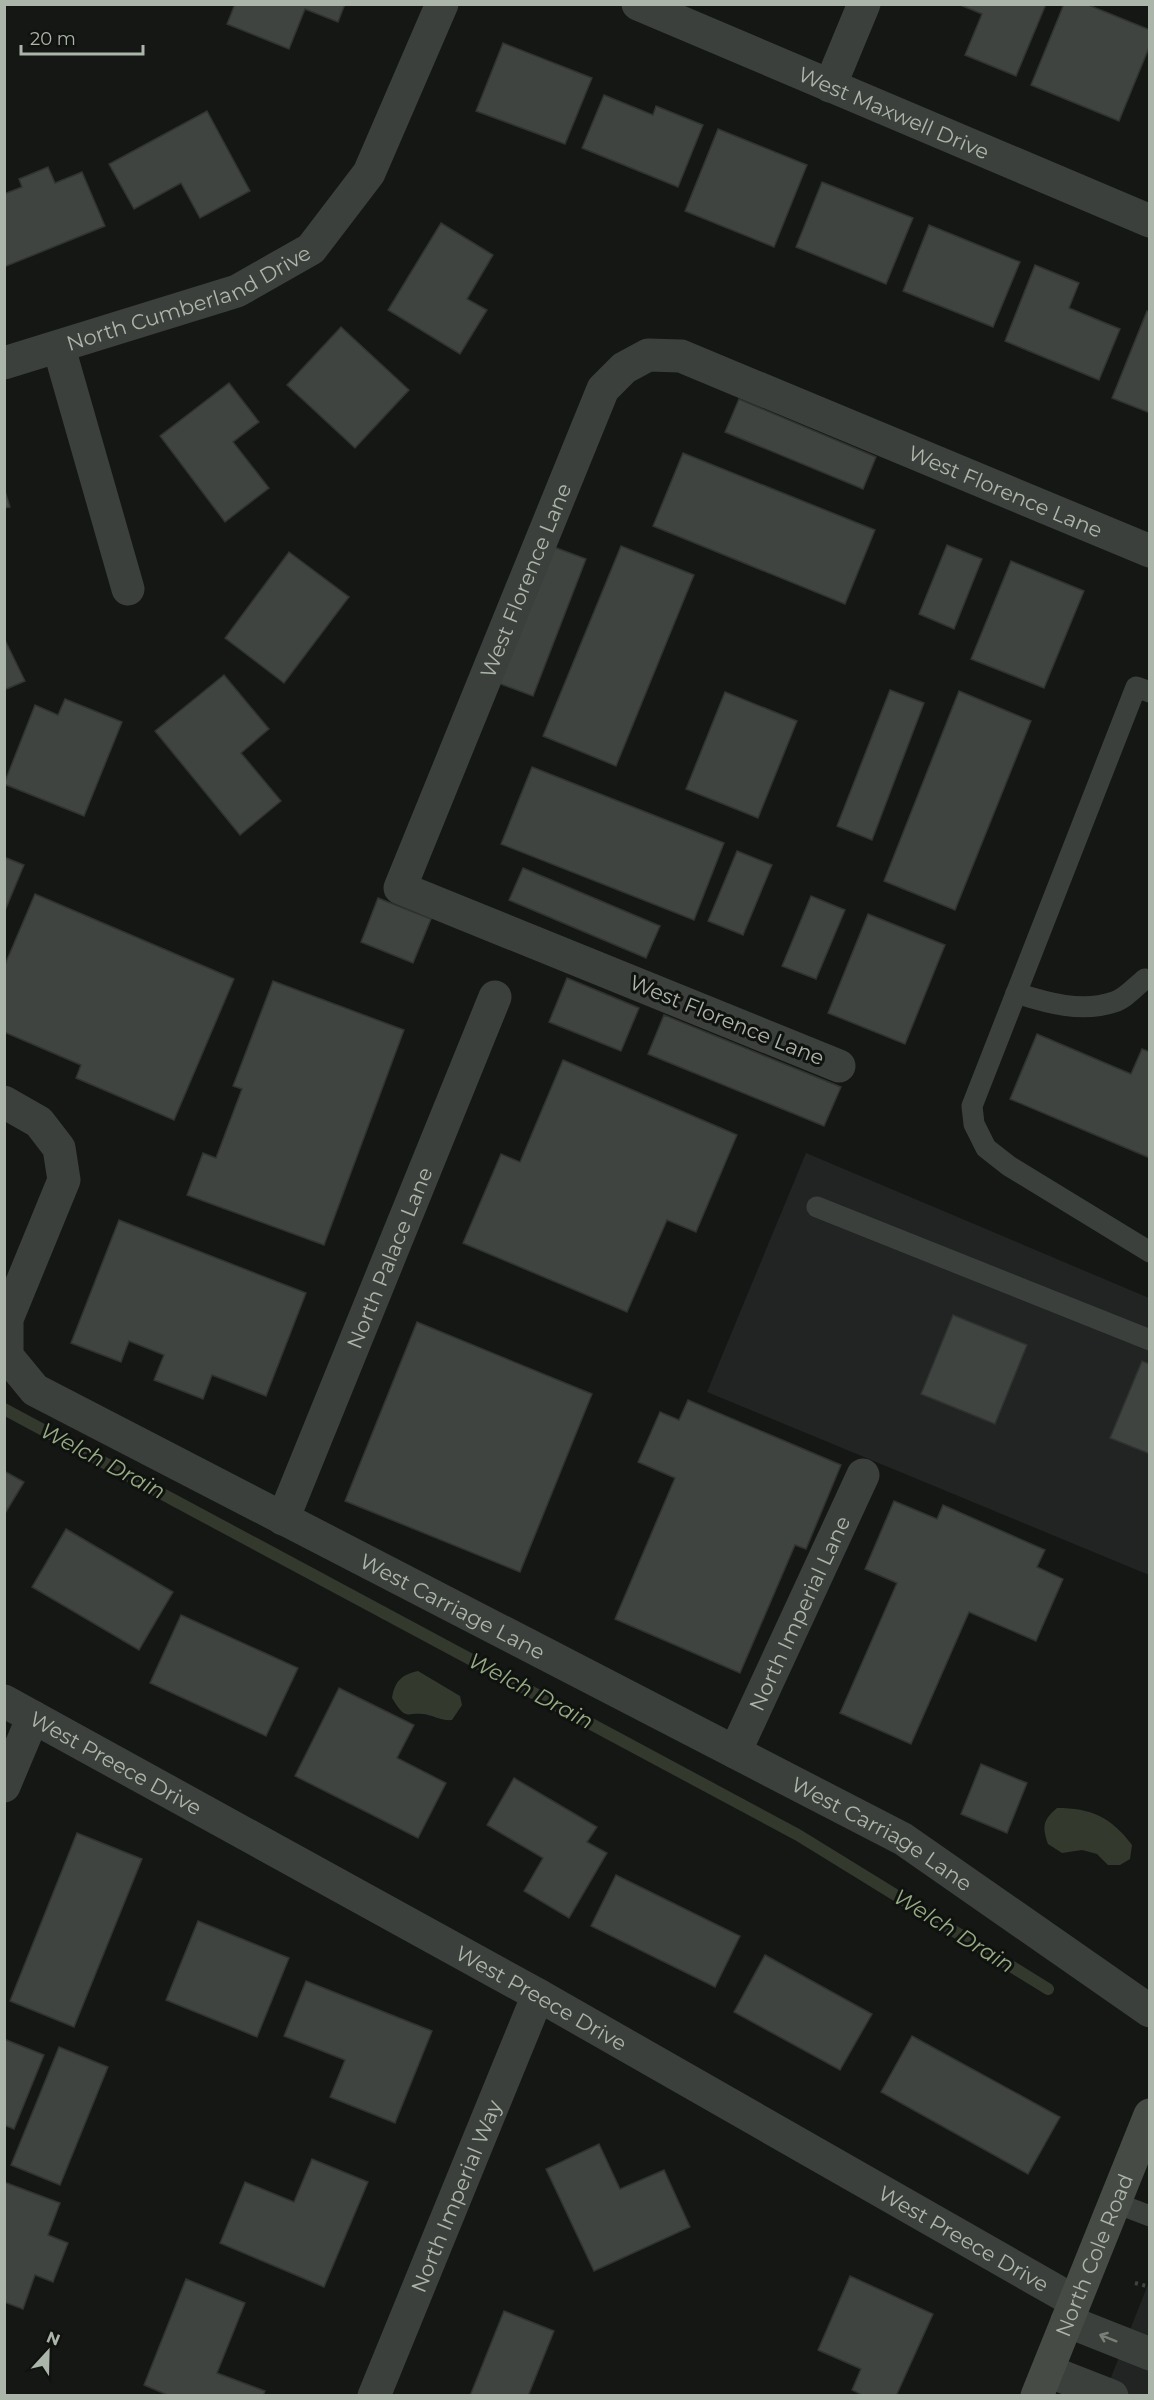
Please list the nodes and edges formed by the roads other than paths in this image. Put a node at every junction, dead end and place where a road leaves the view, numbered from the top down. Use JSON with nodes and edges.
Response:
{"nodes":[{"id":1,"x":442,"y":4,"type":"edge"},
{"id":2,"x":638,"y":4,"type":"edge"},
{"id":3,"x":864,"y":4,"type":"edge"},
{"id":4,"x":830,"y":86,"type":"junction"},
{"id":5,"x":1149,"y":220,"type":"edge"},
{"id":6,"x":59,"y":348,"type":"junction"},
{"id":7,"x":4,"y":363,"type":"edge"},
{"id":8,"x":1149,"y":551,"type":"edge"},
{"id":9,"x":128,"y":590,"type":"dead end"},
{"id":10,"x":1149,"y":692,"type":"edge"},
{"id":11,"x":1148,"y":976,"type":"edge"},
{"id":12,"x":1016,"y":993,"type":"junction"},
{"id":13,"x":495,"y":997,"type":"dead end"},
{"id":14,"x":839,"y":1066,"type":"dead end"},
{"id":15,"x":4,"y":1102,"type":"edge"},
{"id":16,"x":817,"y":1207,"type":"dead end"},
{"id":17,"x":1149,"y":1252,"type":"edge"},
{"id":18,"x":1149,"y":1340,"type":"edge"},
{"id":19,"x":863,"y":1475,"type":"dead end"},
{"id":20,"x":283,"y":1519,"type":"junction"},
{"id":21,"x":4,"y":1701,"type":"edge"},
{"id":22,"x":33,"y":1717,"type":"junction"},
{"id":23,"x":735,"y":1752,"type":"junction"},
{"id":24,"x":4,"y":1786,"type":"edge"},
{"id":25,"x":538,"y":1995,"type":"junction"},
{"id":26,"x":1149,"y":2011,"type":"edge"},
{"id":27,"x":1149,"y":2115,"type":"edge"},
{"id":28,"x":1113,"y":2202,"type":"junction"},
{"id":29,"x":1149,"y":2216,"type":"edge"},
{"id":30,"x":1071,"y":2311,"type":"junction"},
{"id":31,"x":1149,"y":2354,"type":"edge"},
{"id":32,"x":1042,"y":2383,"type":"edge"},
{"id":33,"x":374,"y":2396,"type":"edge"},
{"id":34,"x":1112,"y":2396,"type":"edge"}],
"edges":[{"from":1,"to":6,"type":"street","name":"North Cumberland Drive"},
{"from":2,"to":4,"type":"street","name":"West Maxwell Drive"},
{"from":3,"to":4,"type":"street"},
{"from":4,"to":5,"type":"street","name":"West Maxwell Drive"},
{"from":6,"to":7,"type":"street","name":"North Cumberland Drive"},
{"from":6,"to":9,"type":"street"},
{"from":8,"to":14,"type":"street","name":"West Florence Lane"},
{"from":10,"to":12,"type":"lane"},
{"from":11,"to":12,"type":"lane"},
{"from":12,"to":17,"type":"lane"},
{"from":13,"to":20,"type":"street","name":"North Palace Lane"},
{"from":15,"to":20,"type":"street","name":"West Carriage Lane"},
{"from":16,"to":18,"type":"lane"},
{"from":19,"to":23,"type":"street","name":"North Imperial Lane"},
{"from":20,"to":23,"type":"street","name":"West Carriage Lane"},
{"from":21,"to":22,"type":"street","name":"West Preece Drive"},
{"from":22,"to":24,"type":"street"},
{"from":22,"to":25,"type":"street","name":"West Preece Drive"},
{"from":23,"to":26,"type":"street","name":"West Carriage Lane"},
{"from":25,"to":30,"type":"street","name":"West Preece Drive"},
{"from":25,"to":33,"type":"street","name":"North Imperial Way"},
{"from":27,"to":28,"type":"main road","name":"North Cole Road"},
{"from":28,"to":29,"type":"lane"},
{"from":28,"to":30,"type":"main road","name":"North Cole Road"},
{"from":31,"to":30,"type":"street","name":"West Preece Drive","one_way":true},
{"from":30,"to":32,"type":"main road","name":"North Cole Road"},
{"from":32,"to":34,"type":"street"}]}
